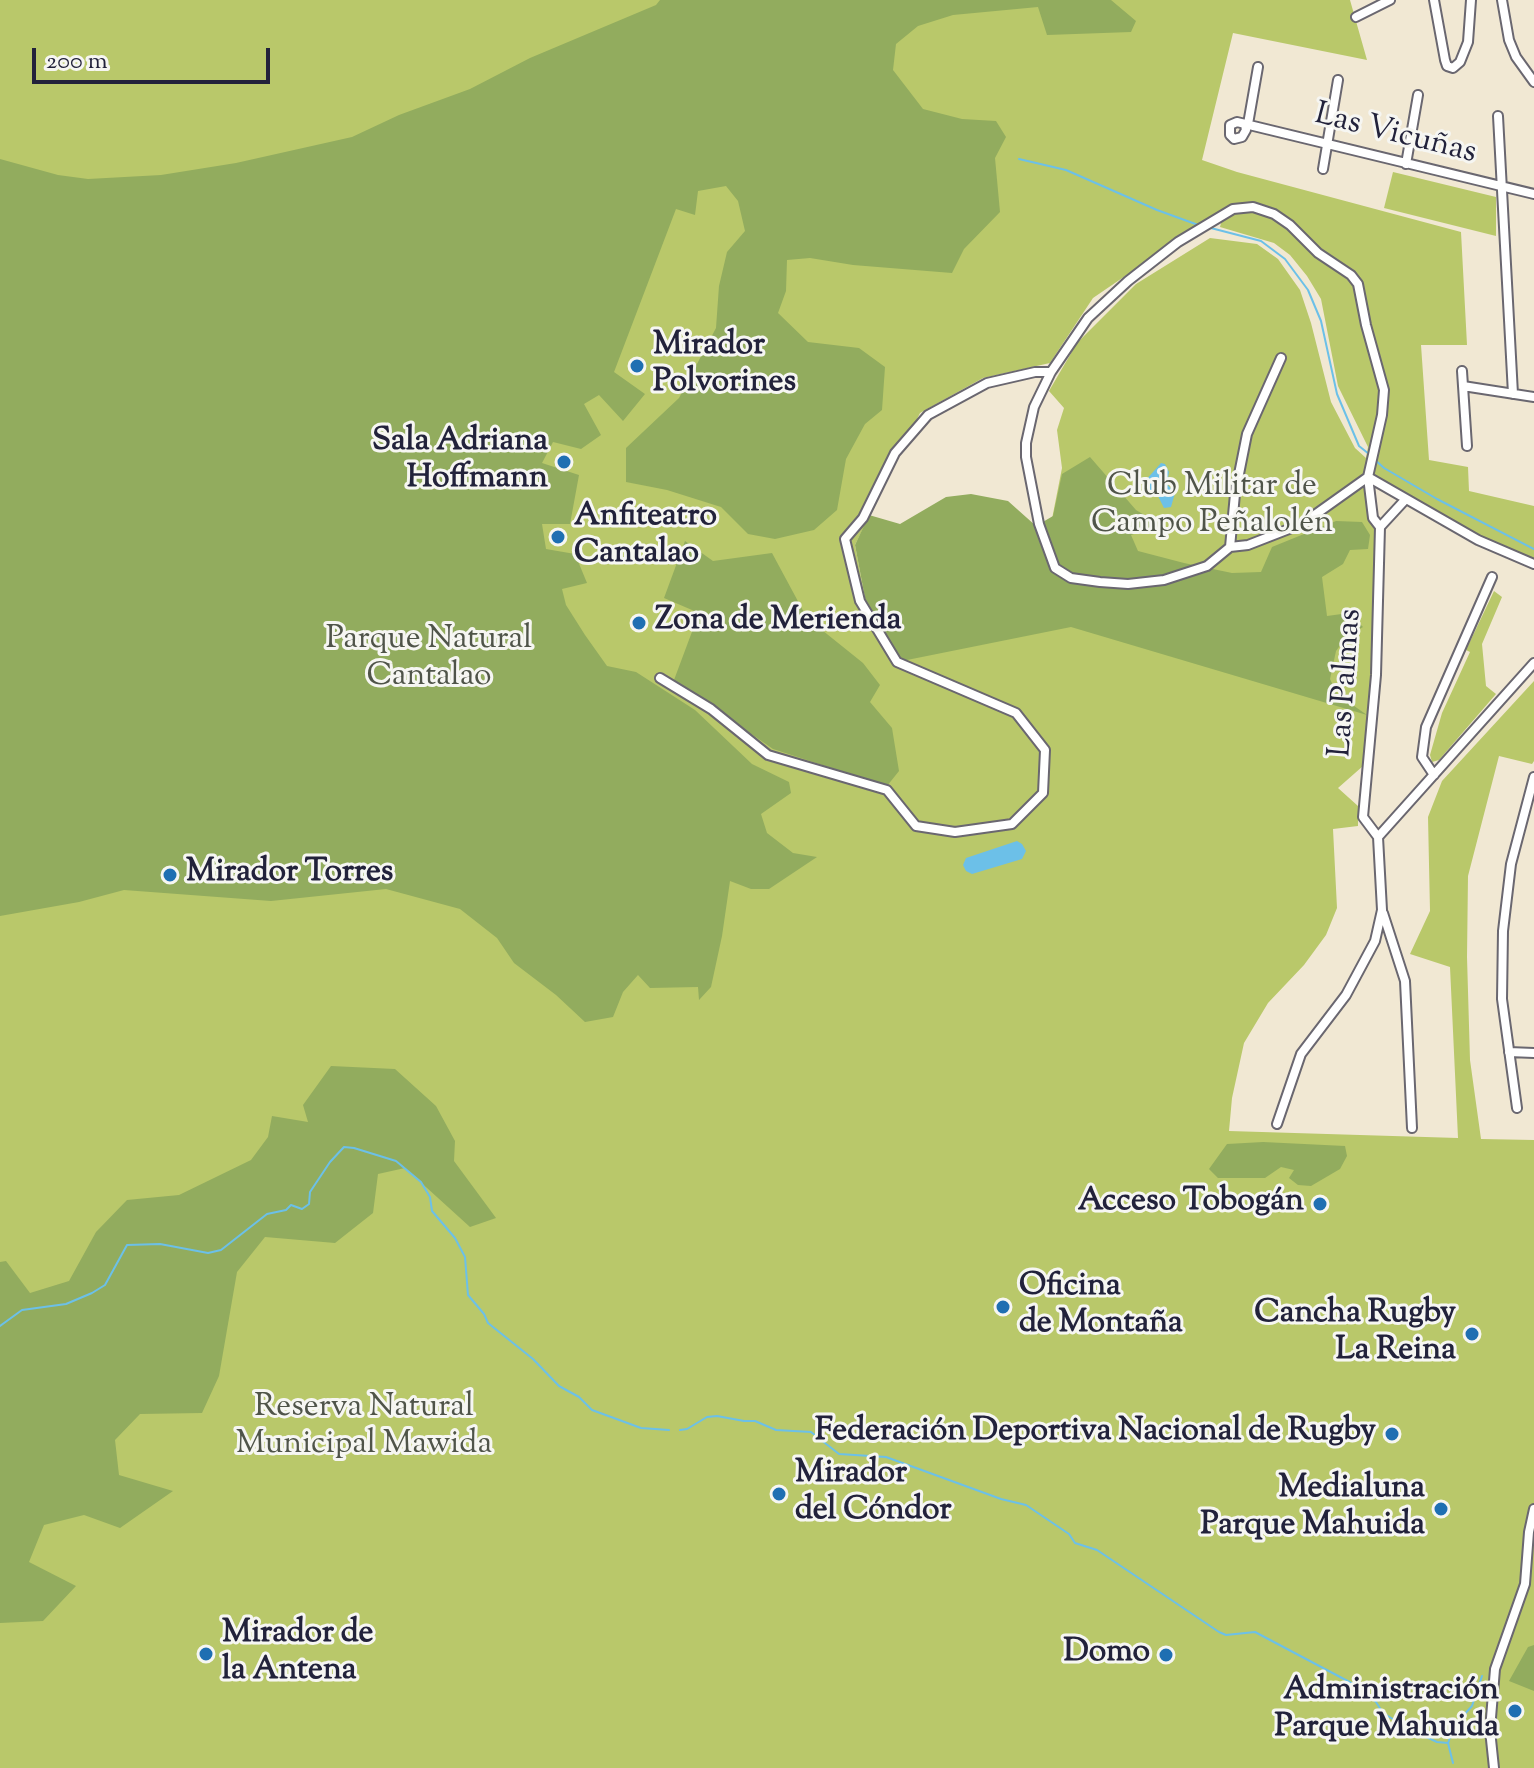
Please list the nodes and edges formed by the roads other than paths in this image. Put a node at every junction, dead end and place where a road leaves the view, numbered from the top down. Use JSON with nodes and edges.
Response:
{"nodes":[{"id":1,"x":1390,"y":0,"type":"edge"},
{"id":2,"x":1434,"y":0,"type":"edge"},
{"id":3,"x":1471,"y":0,"type":"edge"},
{"id":4,"x":1502,"y":0,"type":"edge"},
{"id":5,"x":1356,"y":17,"type":"dead end"},
{"id":6,"x":1258,"y":67,"type":"dead end"},
{"id":7,"x":1338,"y":80,"type":"dead end"},
{"id":8,"x":1534,"y":82,"type":"edge"},
{"id":9,"x":1418,"y":95,"type":"dead end"},
{"id":10,"x":1498,"y":116,"type":"dead end"},
{"id":11,"x":1327,"y":144,"type":"junction"},
{"id":12,"x":1406,"y":164,"type":"junction"},
{"id":13,"x":1323,"y":169,"type":"dead end"},
{"id":14,"x":1503,"y":188,"type":"junction"},
{"id":15,"x":1534,"y":194,"type":"edge"},
{"id":16,"x":1281,"y":358,"type":"dead end"},
{"id":17,"x":1462,"y":371,"type":"dead end"},
{"id":18,"x":1051,"y":372,"type":"junction"},
{"id":19,"x":1463,"y":386,"type":"junction"},
{"id":20,"x":1513,"y":394,"type":"junction"},
{"id":21,"x":1534,"y":397,"type":"edge"},
{"id":22,"x":1467,"y":446,"type":"dead end"},
{"id":23,"x":1368,"y":477,"type":"junction"},
{"id":24,"x":1404,"y":501,"type":"junction"},
{"id":25,"x":1380,"y":527,"type":"junction"},
{"id":26,"x":1230,"y":547,"type":"junction"},
{"id":27,"x":1534,"y":564,"type":"edge"},
{"id":28,"x":1492,"y":577,"type":"dead end"},
{"id":29,"x":1534,"y":663,"type":"edge"},
{"id":30,"x":660,"y":678,"type":"dead end"},
{"id":31,"x":1434,"y":775,"type":"junction"},
{"id":32,"x":1534,"y":777,"type":"edge"},
{"id":33,"x":1378,"y":837,"type":"junction"},
{"id":34,"x":1382,"y":910,"type":"junction"},
{"id":35,"x":1509,"y":1052,"type":"junction"},
{"id":36,"x":1534,"y":1053,"type":"edge"},
{"id":37,"x":1517,"y":1108,"type":"dead end"},
{"id":38,"x":1277,"y":1124,"type":"dead end"},
{"id":39,"x":1412,"y":1128,"type":"dead end"},
{"id":40,"x":1534,"y":1509,"type":"edge"},
{"id":41,"x":1532,"y":1532,"type":"edge"},
{"id":42,"x":1494,"y":1768,"type":"edge"}],
"edges":[{"from":1,"to":5,"type":"street"},
{"from":2,"to":3,"type":"street"},
{"from":4,"to":8,"type":"street"},
{"from":6,"to":11,"type":"street","name":"Las Vicuñas"},
{"from":7,"to":11,"type":"street"},
{"from":9,"to":12,"type":"street"},
{"from":10,"to":14,"type":"street"},
{"from":11,"to":12,"type":"street","name":"Las Vicuñas"},
{"from":11,"to":13,"type":"street"},
{"from":12,"to":14,"type":"street","name":"Las Vicuñas"},
{"from":14,"to":15,"type":"street","name":"Las Vicuñas"},
{"from":14,"to":20,"type":"street"},
{"from":16,"to":26,"type":"street"},
{"from":17,"to":19,"type":"street"},
{"from":18,"to":23,"type":"street"},
{"from":18,"to":26,"type":"street"},
{"from":18,"to":30,"type":"street"},
{"from":19,"to":20,"type":"street"},
{"from":19,"to":22,"type":"street"},
{"from":20,"to":21,"type":"street"},
{"from":23,"to":24,"type":"street"},
{"from":23,"to":25,"type":"street","name":"Las Palmas"},
{"from":23,"to":26,"type":"street"},
{"from":24,"to":25,"type":"street"},
{"from":24,"to":27,"type":"street"},
{"from":25,"to":33,"type":"street","name":"Las Palmas"},
{"from":28,"to":31,"type":"street"},
{"from":29,"to":31,"type":"street"},
{"from":31,"to":33,"type":"street"},
{"from":32,"to":35,"type":"street"},
{"from":33,"to":34,"type":"street","name":"Las Palmas"},
{"from":34,"to":38,"type":"street"},
{"from":34,"to":39,"type":"street"},
{"from":35,"to":36,"type":"street"},
{"from":35,"to":37,"type":"street"},
{"from":40,"to":41,"type":"street"},
{"from":41,"to":42,"type":"street"}]}
